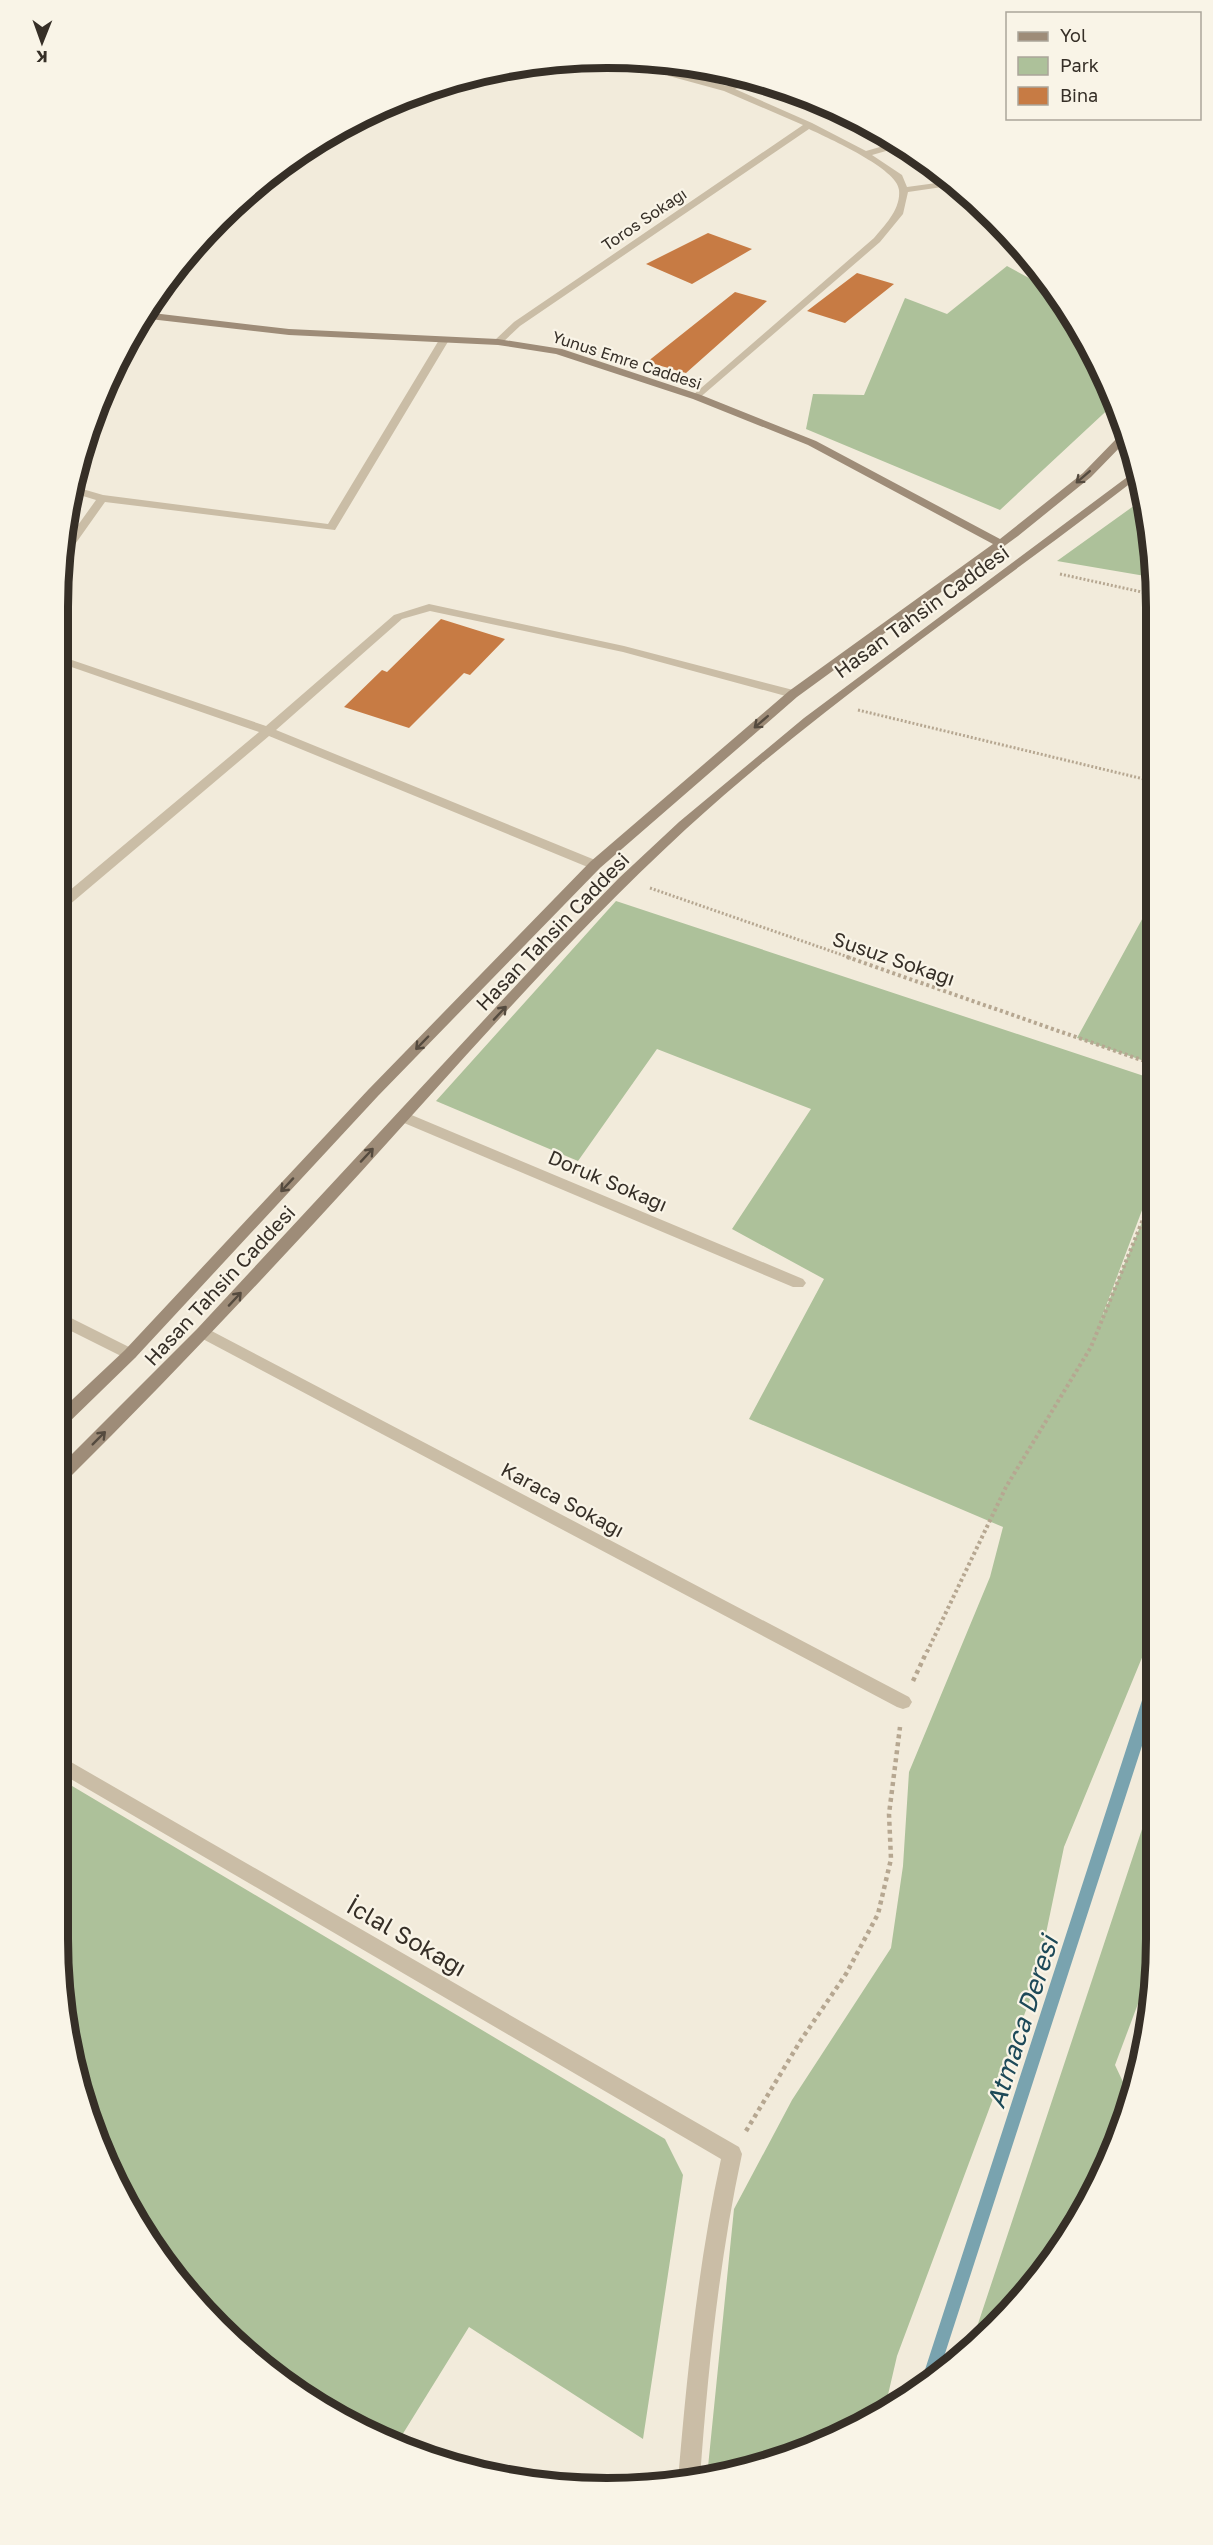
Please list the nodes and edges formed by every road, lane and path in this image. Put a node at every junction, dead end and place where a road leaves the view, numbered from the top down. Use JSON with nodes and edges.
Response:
{"nodes":[{"id":1,"x":666,"y":71,"type":"edge"},
{"id":2,"x":742,"y":85,"type":"edge"},
{"id":3,"x":727,"y":89,"type":"junction"},
{"id":4,"x":809,"y":125,"type":"junction"},
{"id":5,"x":888,"y":147,"type":"edge"},
{"id":6,"x":865,"y":154,"type":"junction"},
{"id":7,"x":942,"y":185,"type":"edge"},
{"id":8,"x":904,"y":190,"type":"junction"},
{"id":9,"x":152,"y":316,"type":"edge"},
{"id":10,"x":444,"y":340,"type":"junction"},
{"id":11,"x":498,"y":342,"type":"junction"},
{"id":12,"x":697,"y":397,"type":"junction"},
{"id":13,"x":1120,"y":442,"type":"edge"},
{"id":14,"x":1130,"y":479,"type":"edge"},
{"id":15,"x":80,"y":492,"type":"edge"},
{"id":16,"x":102,"y":498,"type":"junction"},
{"id":17,"x":72,"y":541,"type":"edge"},
{"id":18,"x":999,"y":543,"type":"junction"},
{"id":19,"x":1059,"y":574,"type":"dead end"},
{"id":20,"x":1145,"y":593,"type":"edge"},
{"id":21,"x":68,"y":662,"type":"edge"},
{"id":22,"x":793,"y":694,"type":"junction"},
{"id":23,"x":829,"y":703,"type":"junction"},
{"id":24,"x":268,"y":731,"type":"junction"},
{"id":25,"x":1146,"y":780,"type":"edge"},
{"id":26,"x":595,"y":865,"type":"junction"},
{"id":27,"x":626,"y":880,"type":"junction"},
{"id":28,"x":68,"y":899,"type":"edge"},
{"id":29,"x":1146,"y":1062,"type":"edge"},
{"id":30,"x":402,"y":1116,"type":"junction"},
{"id":31,"x":1146,"y":1214,"type":"edge"},
{"id":32,"x":798,"y":1283,"type":"dead end"},
{"id":33,"x":68,"y":1323,"type":"edge"},
{"id":34,"x":204,"y":1333,"type":"junction"},
{"id":35,"x":129,"y":1354,"type":"junction"},
{"id":36,"x":68,"y":1413,"type":"edge"},
{"id":37,"x":68,"y":1468,"type":"edge"},
{"id":38,"x":903,"y":1702,"type":"junction"},
{"id":39,"x":68,"y":1768,"type":"edge"},
{"id":40,"x":732,"y":2154,"type":"junction"},
{"id":41,"x":690,"y":2471,"type":"edge"}],
"edges":[{"from":1,"to":3,"type":"street"},
{"from":2,"to":3,"type":"street"},
{"from":3,"to":4,"type":"street"},
{"from":4,"to":6,"type":"street"},
{"from":4,"to":11,"type":"street","name":"Toros Sokağı"},
{"from":5,"to":6,"type":"street"},
{"from":6,"to":8,"type":"street"},
{"from":7,"to":8,"type":"street"},
{"from":8,"to":12,"type":"street"},
{"from":9,"to":10,"type":"main road","name":"Yunus Emre Caddesi"},
{"from":10,"to":11,"type":"main road","name":"Yunus Emre Caddesi"},
{"from":10,"to":16,"type":"street"},
{"from":11,"to":12,"type":"main road","name":"Yunus Emre Caddesi"},
{"from":12,"to":18,"type":"main road","name":"Yunus Emre Caddesi"},
{"from":13,"to":18,"type":"main road","name":"Hasan Tahsin Caddesi","one_way":true},
{"from":14,"to":23,"type":"main road","name":"Hasan Tahsin Caddesi"},
{"from":15,"to":16,"type":"street"},
{"from":16,"to":17,"type":"street"},
{"from":18,"to":22,"type":"main road","name":"Hasan Tahsin Caddesi"},
{"from":19,"to":20,"type":"path"},
{"from":21,"to":24,"type":"street"},
{"from":22,"to":24,"type":"street"},
{"from":22,"to":26,"type":"main road","name":"Hasan Tahsin Caddesi","one_way":true},
{"from":23,"to":25,"type":"path"},
{"from":23,"to":27,"type":"main road","name":"Hasan Tahsin Caddesi"},
{"from":24,"to":26,"type":"street"},
{"from":24,"to":28,"type":"street"},
{"from":26,"to":35,"type":"main road","name":"Hasan Tahsin Caddesi","one_way":true},
{"from":27,"to":29,"type":"path","name":"Susuz Sokağı"},
{"from":30,"to":27,"type":"main road","name":"Hasan Tahsin Caddesi","one_way":true},
{"from":30,"to":32,"type":"street","name":"Doruk Sokağı"},
{"from":34,"to":30,"type":"main road","name":"Hasan Tahsin Caddesi","one_way":true},
{"from":31,"to":38,"type":"path"},
{"from":33,"to":35,"type":"street"},
{"from":37,"to":34,"type":"main road","name":"Hasan Tahsin Caddesi","one_way":true},
{"from":34,"to":38,"type":"street","name":"Karaca Sokağı"},
{"from":35,"to":36,"type":"main road","name":"Hasan Tahsin Caddesi"},
{"from":38,"to":40,"type":"path"},
{"from":39,"to":40,"type":"street","name":"İclal Sokağı"},
{"from":40,"to":41,"type":"street"}]}
